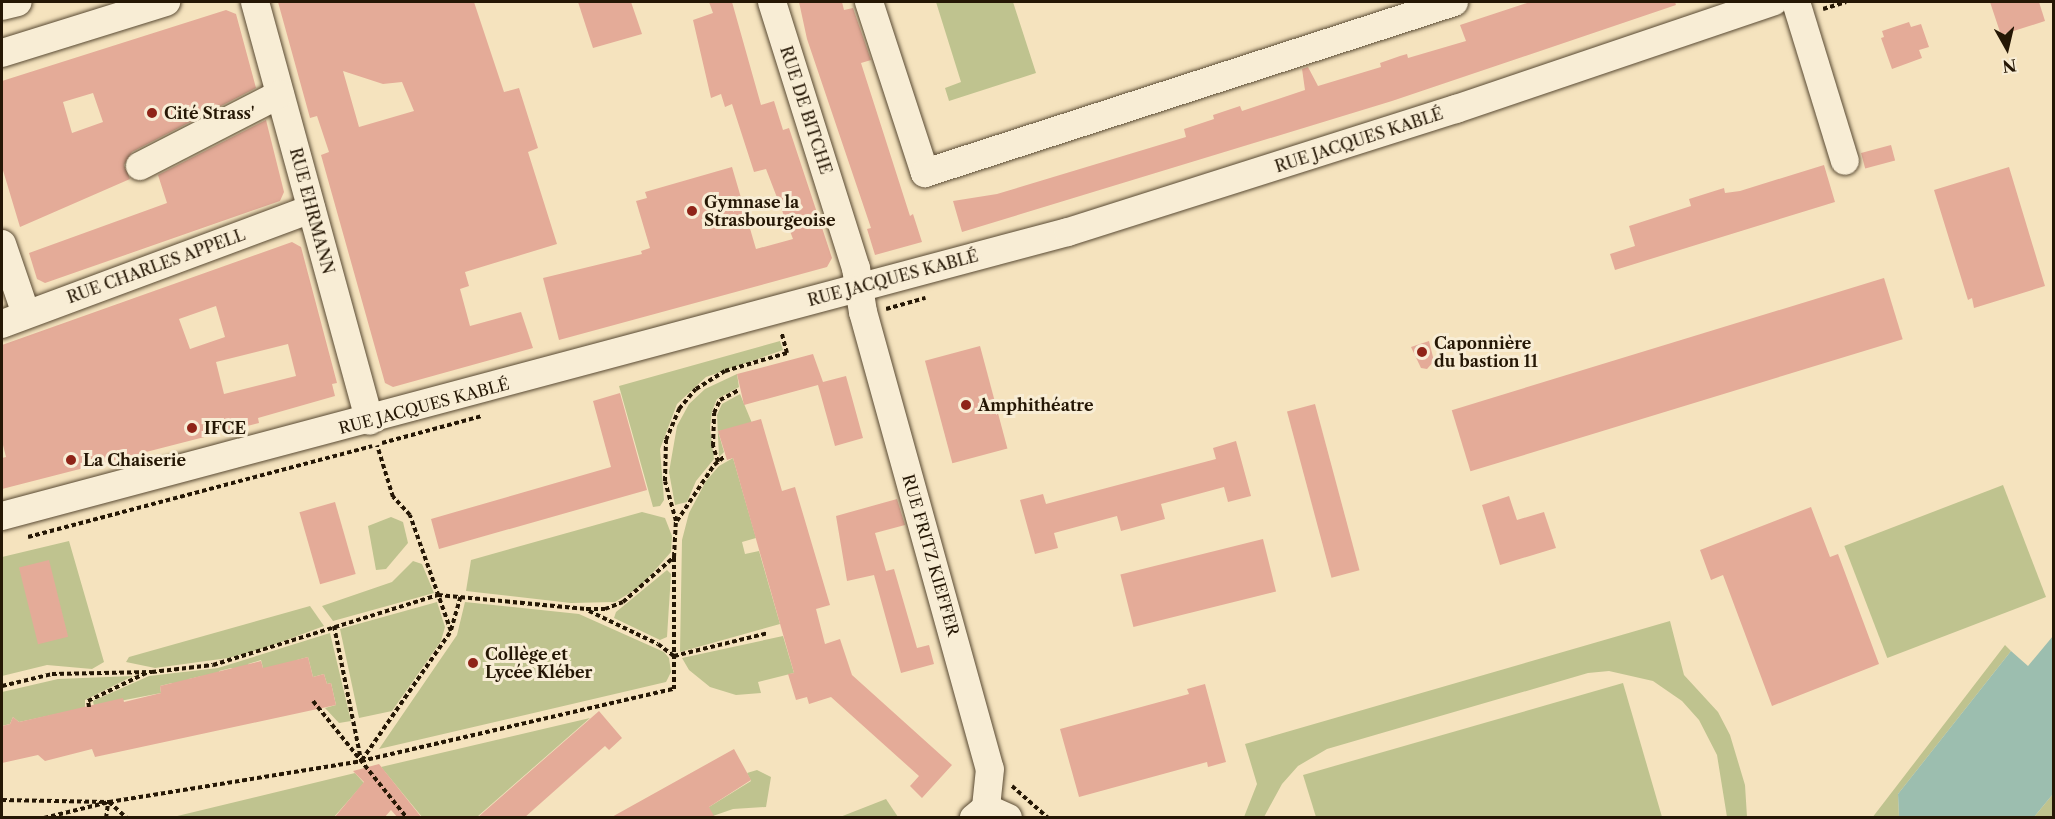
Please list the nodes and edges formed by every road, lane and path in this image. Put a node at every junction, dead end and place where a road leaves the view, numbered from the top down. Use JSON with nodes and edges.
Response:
{"nodes":[{"id":1,"x":18,"y":2,"type":"edge"},
{"id":2,"x":166,"y":2,"type":"edge"},
{"id":3,"x":255,"y":2,"type":"edge"},
{"id":4,"x":772,"y":2,"type":"edge"},
{"id":5,"x":869,"y":2,"type":"edge"},
{"id":6,"x":1773,"y":2,"type":"edge"},
{"id":7,"x":1796,"y":2,"type":"edge"},
{"id":8,"x":1441,"y":4,"type":"edge"},
{"id":9,"x":2,"y":6,"type":"edge"},
{"id":10,"x":2,"y":53,"type":"edge"},
{"id":11,"x":280,"y":94,"type":"junction"},
{"id":12,"x":1845,"y":161,"type":"dead end"},
{"id":13,"x":140,"y":166,"type":"dead end"},
{"id":14,"x":311,"y":209,"type":"junction"},
{"id":15,"x":2,"y":244,"type":"edge"},
{"id":16,"x":859,"y":287,"type":"junction"},
{"id":17,"x":14,"y":319,"type":"edge"},
{"id":18,"x":782,"y":334,"type":"dead end"},
{"id":19,"x":739,"y":390,"type":"dead end"},
{"id":20,"x":373,"y":433,"type":"junction"},
{"id":21,"x":725,"y":456,"type":"dead end"},
{"id":22,"x":718,"y":462,"type":"junction"},
{"id":23,"x":2,"y":516,"type":"edge"},
{"id":24,"x":676,"y":521,"type":"junction"},
{"id":25,"x":674,"y":557,"type":"junction"},
{"id":26,"x":438,"y":595,"type":"junction"},
{"id":27,"x":461,"y":595,"type":"junction"},
{"id":28,"x":586,"y":609,"type":"junction"},
{"id":29,"x":334,"y":626,"type":"junction"},
{"id":30,"x":451,"y":631,"type":"junction"},
{"id":31,"x":768,"y":633,"type":"dead end"},
{"id":32,"x":674,"y":656,"type":"junction"},
{"id":33,"x":148,"y":672,"type":"junction"},
{"id":34,"x":2,"y":686,"type":"edge"},
{"id":35,"x":313,"y":701,"type":"dead end"},
{"id":36,"x":89,"y":706,"type":"dead end"},
{"id":37,"x":361,"y":761,"type":"junction"},
{"id":38,"x":1015,"y":789,"type":"dead end"},
{"id":39,"x":2,"y":800,"type":"edge"},
{"id":40,"x":109,"y":802,"type":"junction"},
{"id":41,"x":989,"y":814,"type":"edge"},
{"id":42,"x":44,"y":818,"type":"edge"},
{"id":43,"x":106,"y":818,"type":"edge"},
{"id":44,"x":126,"y":818,"type":"edge"},
{"id":45,"x":407,"y":818,"type":"edge"},
{"id":46,"x":1048,"y":818,"type":"edge"}],
"edges":[{"from":1,"to":9,"type":"street"},
{"from":2,"to":10,"type":"street"},
{"from":3,"to":11,"type":"street","name":"RUE EHRMANN"},
{"from":4,"to":16,"type":"street","name":"RUE DE BITCHE"},
{"from":5,"to":8,"type":"street"},
{"from":6,"to":16,"type":"street","name":"RUE JACQUES KABLÉ"},
{"from":7,"to":12,"type":"street"},
{"from":11,"to":13,"type":"street"},
{"from":11,"to":14,"type":"street","name":"RUE EHRMANN"},
{"from":14,"to":17,"type":"street","name":"RUE CHARLES APPELL"},
{"from":14,"to":20,"type":"street","name":"RUE EHRMANN"},
{"from":15,"to":17,"type":"street"},
{"from":16,"to":20,"type":"street","name":"RUE JACQUES KABLÉ"},
{"from":16,"to":41,"type":"street","name":"RUE FRITZ KIEFFER"},
{"from":18,"to":24,"type":"path"},
{"from":19,"to":22,"type":"path"},
{"from":20,"to":23,"type":"street","name":"RUE JACQUES KABLÉ"},
{"from":20,"to":26,"type":"path"},
{"from":21,"to":22,"type":"path"},
{"from":22,"to":24,"type":"path"},
{"from":24,"to":25,"type":"path"},
{"from":25,"to":28,"type":"path"},
{"from":25,"to":32,"type":"path"},
{"from":26,"to":27,"type":"path"},
{"from":26,"to":29,"type":"path"},
{"from":26,"to":30,"type":"path"},
{"from":27,"to":28,"type":"path"},
{"from":27,"to":30,"type":"path"},
{"from":28,"to":32,"type":"path"},
{"from":29,"to":33,"type":"path"},
{"from":29,"to":37,"type":"path"},
{"from":30,"to":37,"type":"path"},
{"from":31,"to":32,"type":"path"},
{"from":32,"to":37,"type":"path"},
{"from":33,"to":34,"type":"path"},
{"from":33,"to":36,"type":"path"},
{"from":35,"to":37,"type":"path"},
{"from":37,"to":40,"type":"path"},
{"from":37,"to":45,"type":"path"},
{"from":38,"to":46,"type":"path"},
{"from":39,"to":40,"type":"path"},
{"from":40,"to":42,"type":"path"},
{"from":40,"to":43,"type":"path"},
{"from":40,"to":44,"type":"path"}]}
